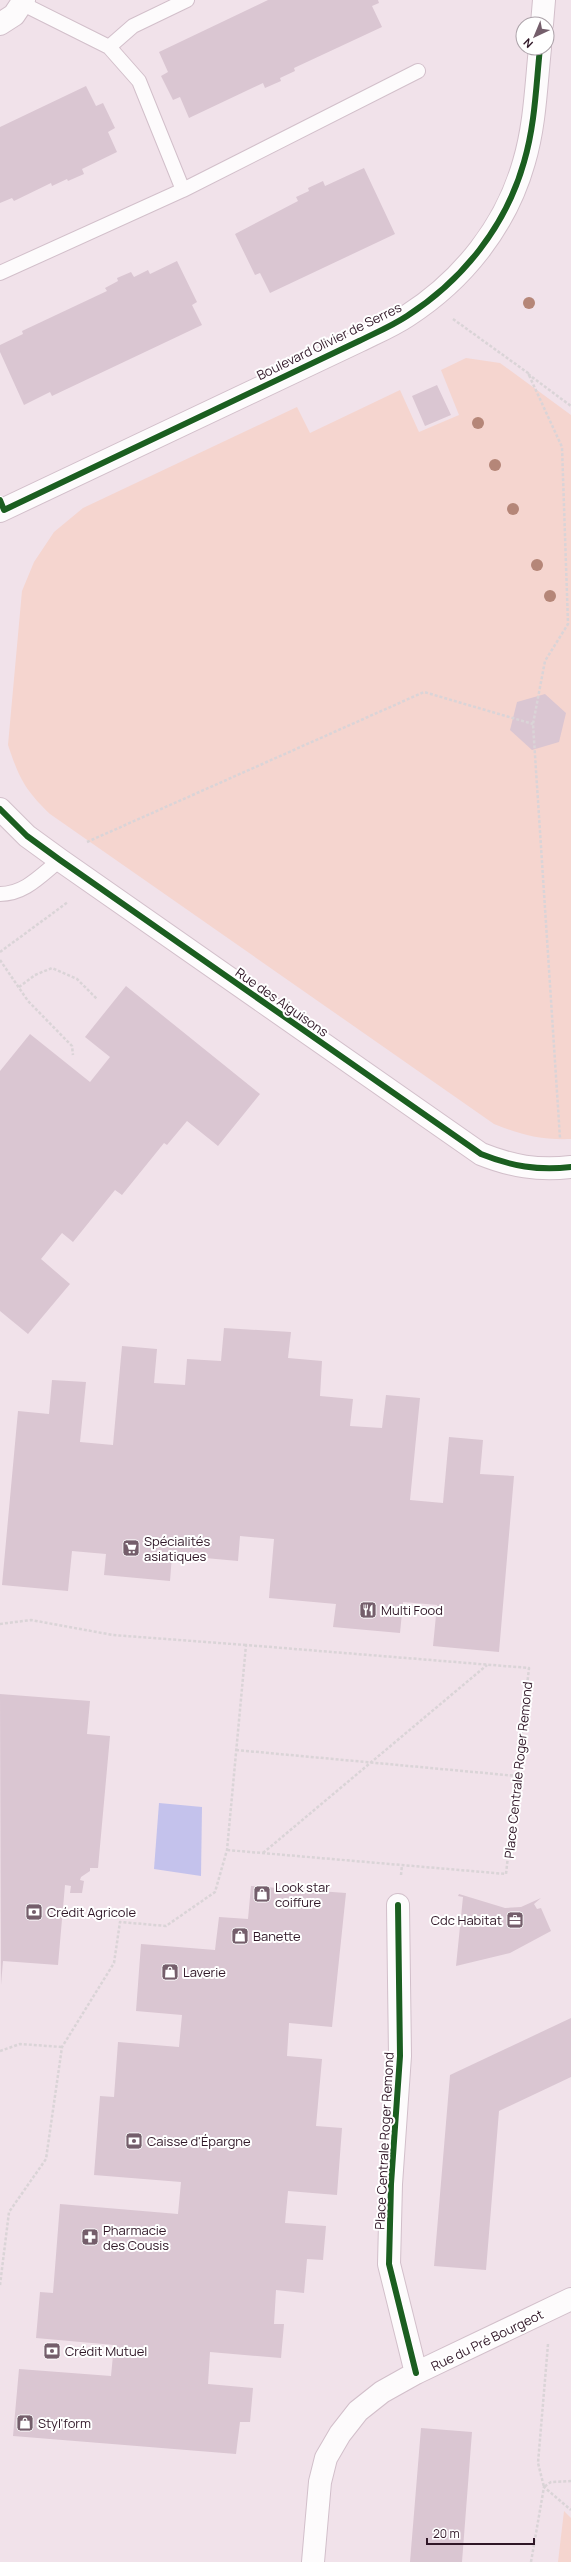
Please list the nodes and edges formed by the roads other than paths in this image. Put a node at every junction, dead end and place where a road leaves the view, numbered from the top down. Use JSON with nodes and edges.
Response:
{"nodes":[{"id":1,"x":186,"y":0,"type":"edge"},
{"id":2,"x":544,"y":0,"type":"edge"},
{"id":3,"x":23,"y":2,"type":"edge"},
{"id":4,"x":543,"y":16,"type":"edge"},
{"id":5,"x":0,"y":24,"type":"edge"},
{"id":6,"x":109,"y":48,"type":"junction"},
{"id":7,"x":539,"y":56,"type":"edge"},
{"id":8,"x":418,"y":70,"type":"dead end"},
{"id":9,"x":183,"y":190,"type":"junction"},
{"id":10,"x":0,"y":273,"type":"edge"},
{"id":11,"x":0,"y":511,"type":"edge"},
{"id":12,"x":0,"y":809,"type":"edge"},
{"id":13,"x":60,"y":860,"type":"junction"},
{"id":14,"x":0,"y":894,"type":"edge"},
{"id":15,"x":566,"y":1168,"type":"edge"},
{"id":16,"x":398,"y":1906,"type":"dead end"},
{"id":17,"x":571,"y":2299,"type":"edge"},
{"id":18,"x":416,"y":2374,"type":"junction"},
{"id":19,"x":313,"y":2562,"type":"edge"}],
"edges":[{"from":1,"to":6,"type":"lane"},
{"from":2,"to":4,"type":"street"},
{"from":3,"to":5,"type":"street"},
{"from":3,"to":6,"type":"lane"},
{"from":6,"to":9,"type":"lane"},
{"from":7,"to":11,"type":"street","name":"Boulevard Olivier de Serres"},
{"from":8,"to":9,"type":"lane"},
{"from":9,"to":10,"type":"lane"},
{"from":12,"to":13,"type":"street","name":"Rue des Aiguisons"},
{"from":13,"to":14,"type":"lane"},
{"from":13,"to":15,"type":"street","name":"Rue des Aiguisons"},
{"from":16,"to":18,"type":"street","name":"Place Centrale Roger Remond"},
{"from":17,"to":18,"type":"street","name":"Rue du Pré Bourgeot"},
{"from":18,"to":19,"type":"street","name":"Rue du Pré Bourgeot"}]}
